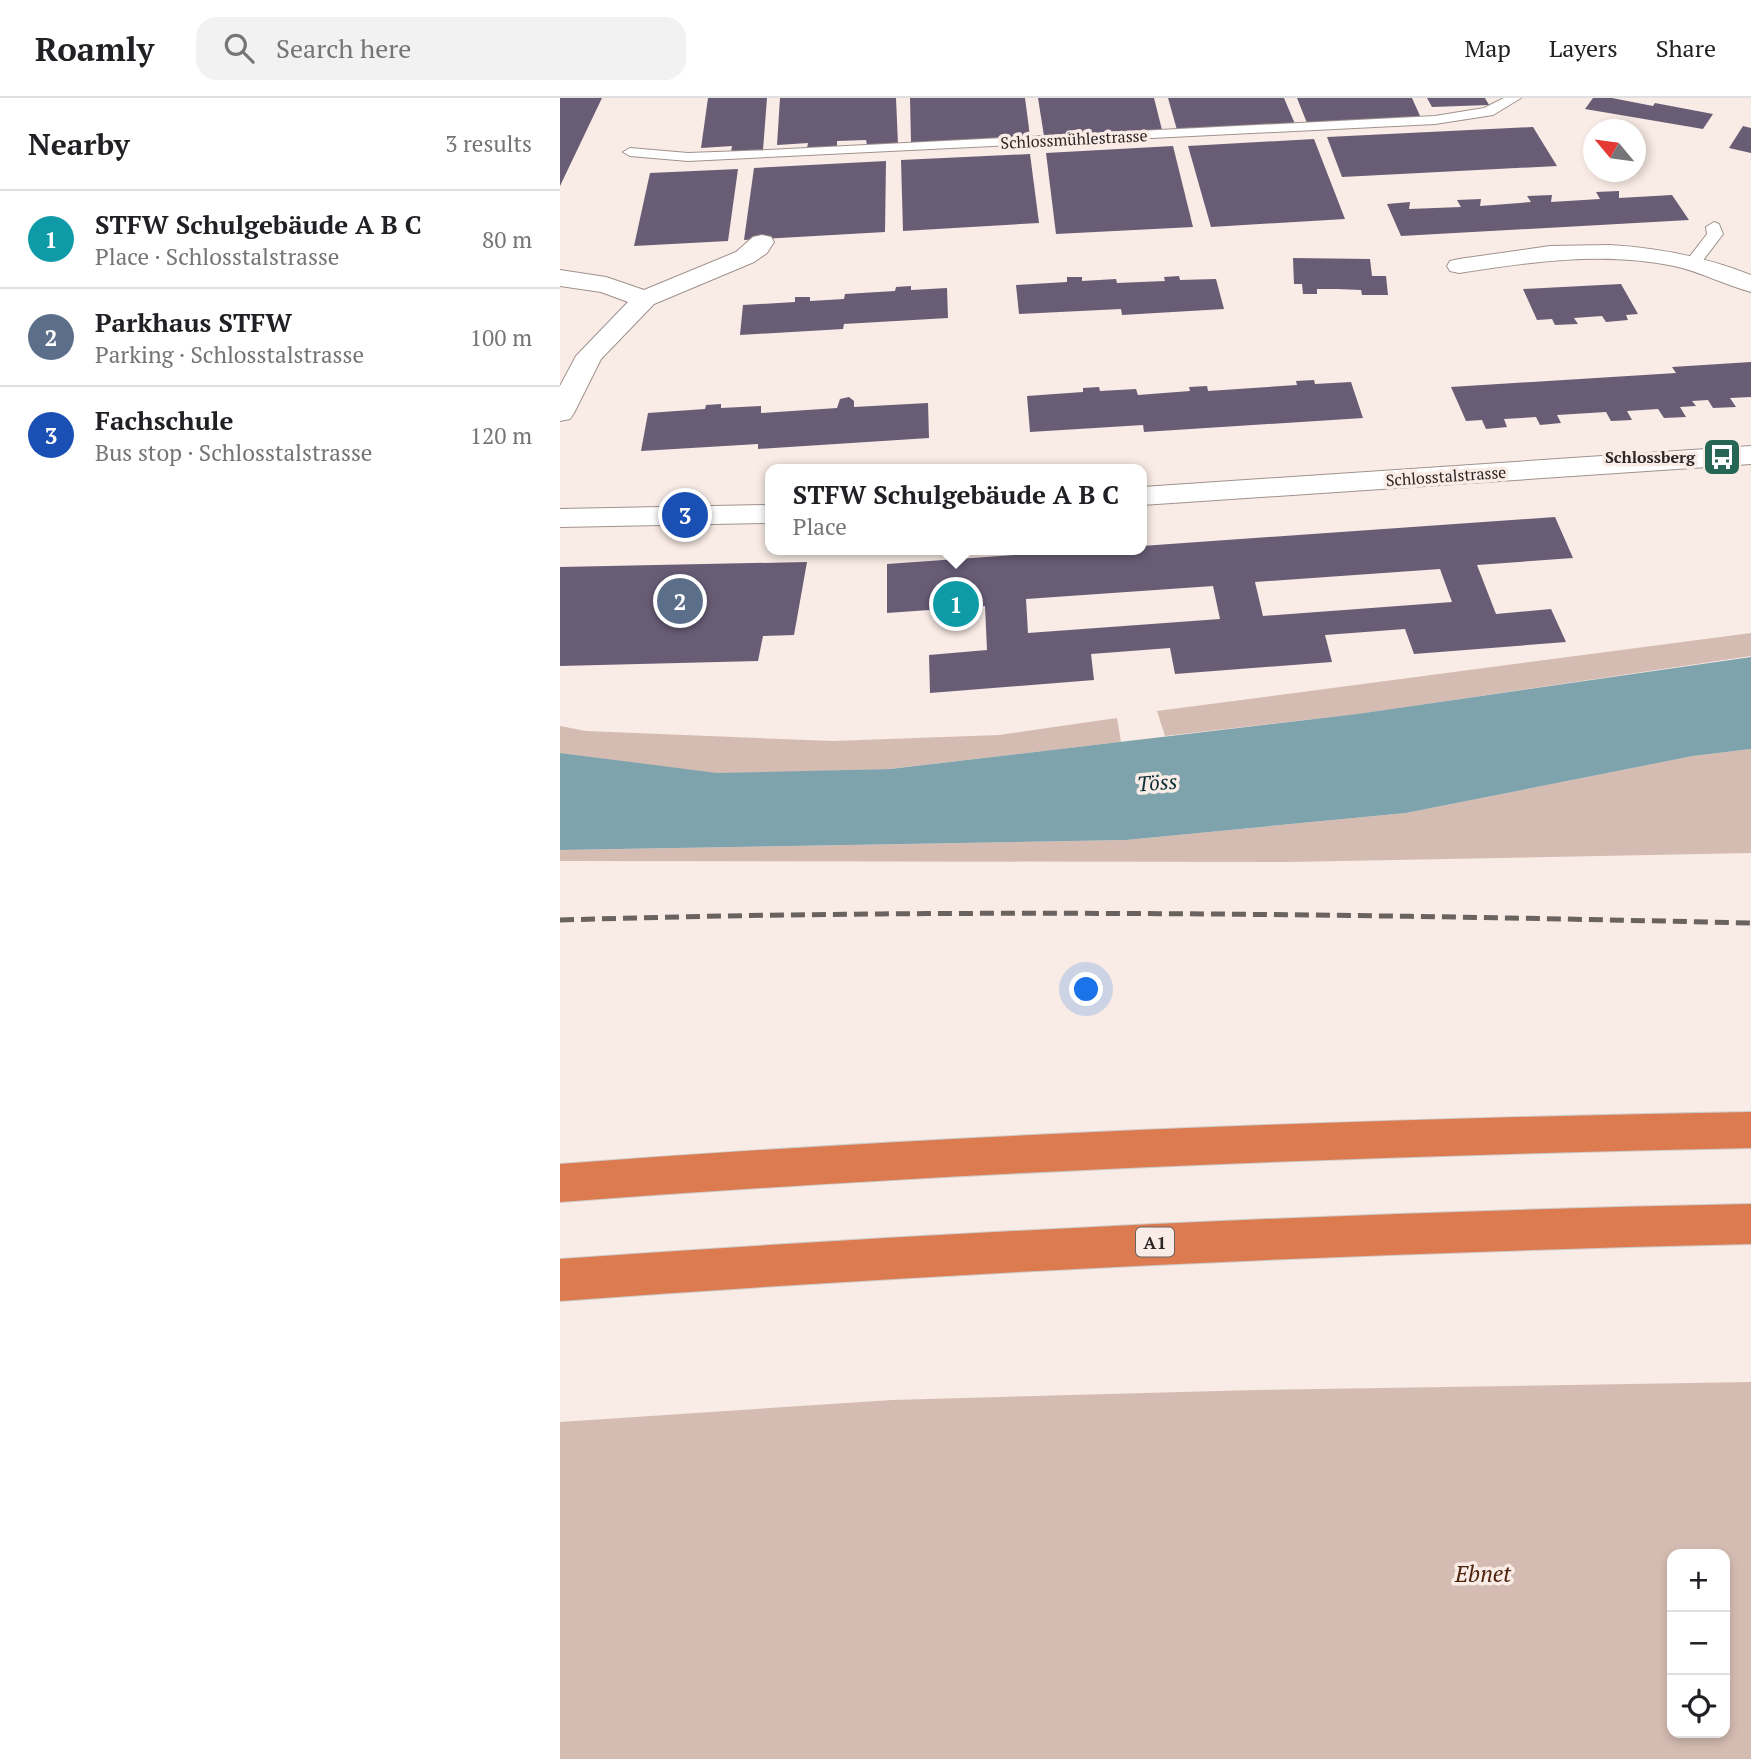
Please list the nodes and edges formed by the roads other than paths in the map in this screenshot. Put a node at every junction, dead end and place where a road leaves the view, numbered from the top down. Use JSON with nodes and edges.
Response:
{"nodes":[{"id":1,"x":1514,"y":98,"type":"edge"},
{"id":2,"x":629,"y":152,"type":"dead end"},
{"id":3,"x":1714,"y":227,"type":"dead end"},
{"id":4,"x":762,"y":242,"type":"dead end"},
{"id":5,"x":1692,"y":264,"type":"junction"},
{"id":6,"x":1459,"y":266,"type":"dead end"},
{"id":7,"x":560,"y":278,"type":"edge"},
{"id":8,"x":1751,"y":284,"type":"edge"},
{"id":9,"x":645,"y":299,"type":"junction"},
{"id":10,"x":560,"y":413,"type":"edge"},
{"id":11,"x":1751,"y":455,"type":"edge"},
{"id":12,"x":1147,"y":496,"type":"edge"},
{"id":13,"x":765,"y":513,"type":"edge"},
{"id":14,"x":560,"y":518,"type":"edge"},
{"id":15,"x":1751,"y":1130,"type":"edge"},
{"id":16,"x":560,"y":1183,"type":"edge"},
{"id":17,"x":1751,"y":1224,"type":"edge"},
{"id":18,"x":560,"y":1280,"type":"edge"}],
"edges":[{"from":1,"to":2,"type":"lane","name":"Schlossmühlestrasse"},
{"from":3,"to":5,"type":"lane"},
{"from":4,"to":9,"type":"street"},
{"from":5,"to":6,"type":"street"},
{"from":5,"to":8,"type":"street"},
{"from":7,"to":9,"type":"street"},
{"from":9,"to":10,"type":"street"},
{"from":11,"to":12,"type":"street","name":"Schlosstalstrasse"},
{"from":13,"to":14,"type":"street"},
{"from":15,"to":16,"type":"highway"},
{"from":17,"to":18,"type":"highway","number":"A1"}]}
